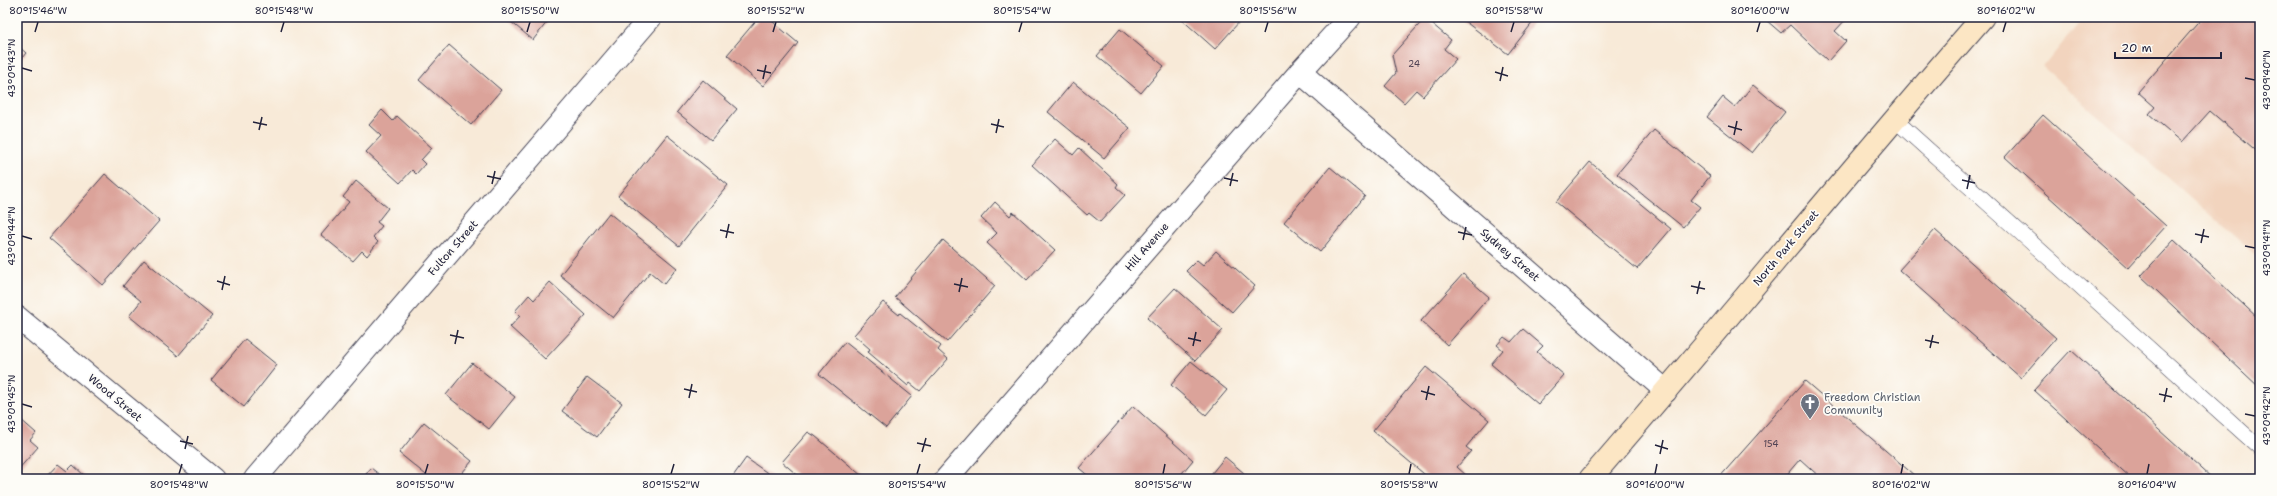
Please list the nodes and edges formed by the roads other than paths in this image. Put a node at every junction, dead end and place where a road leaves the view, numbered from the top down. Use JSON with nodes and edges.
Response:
{"nodes":[{"id":1,"x":651,"y":17,"type":"edge"},
{"id":2,"x":1350,"y":17,"type":"edge"},
{"id":3,"x":1983,"y":17,"type":"edge"},
{"id":4,"x":1300,"y":72,"type":"junction"},
{"id":5,"x":1894,"y":119,"type":"junction"},
{"id":6,"x":17,"y":317,"type":"edge"},
{"id":7,"x":1666,"y":392,"type":"junction"},
{"id":8,"x":2260,"y":448,"type":"edge"},
{"id":9,"x":213,"y":479,"type":"edge"},
{"id":10,"x":255,"y":479,"type":"edge"},
{"id":11,"x":946,"y":479,"type":"edge"},
{"id":12,"x":1590,"y":479,"type":"edge"}],
"edges":[{"from":1,"to":10,"type":"street","name":"Fulton Street"},
{"from":2,"to":4,"type":"street","name":"Hill Avenue"},
{"from":3,"to":5,"type":"main road","name":"North Park Street"},
{"from":4,"to":7,"type":"street","name":"Sydney Street"},
{"from":4,"to":11,"type":"street","name":"Hill Avenue"},
{"from":5,"to":7,"type":"main road","name":"North Park Street"},
{"from":5,"to":8,"type":"lane"},
{"from":6,"to":9,"type":"street","name":"Wood Street"},
{"from":7,"to":12,"type":"main road","name":"North Park Street"}]}
